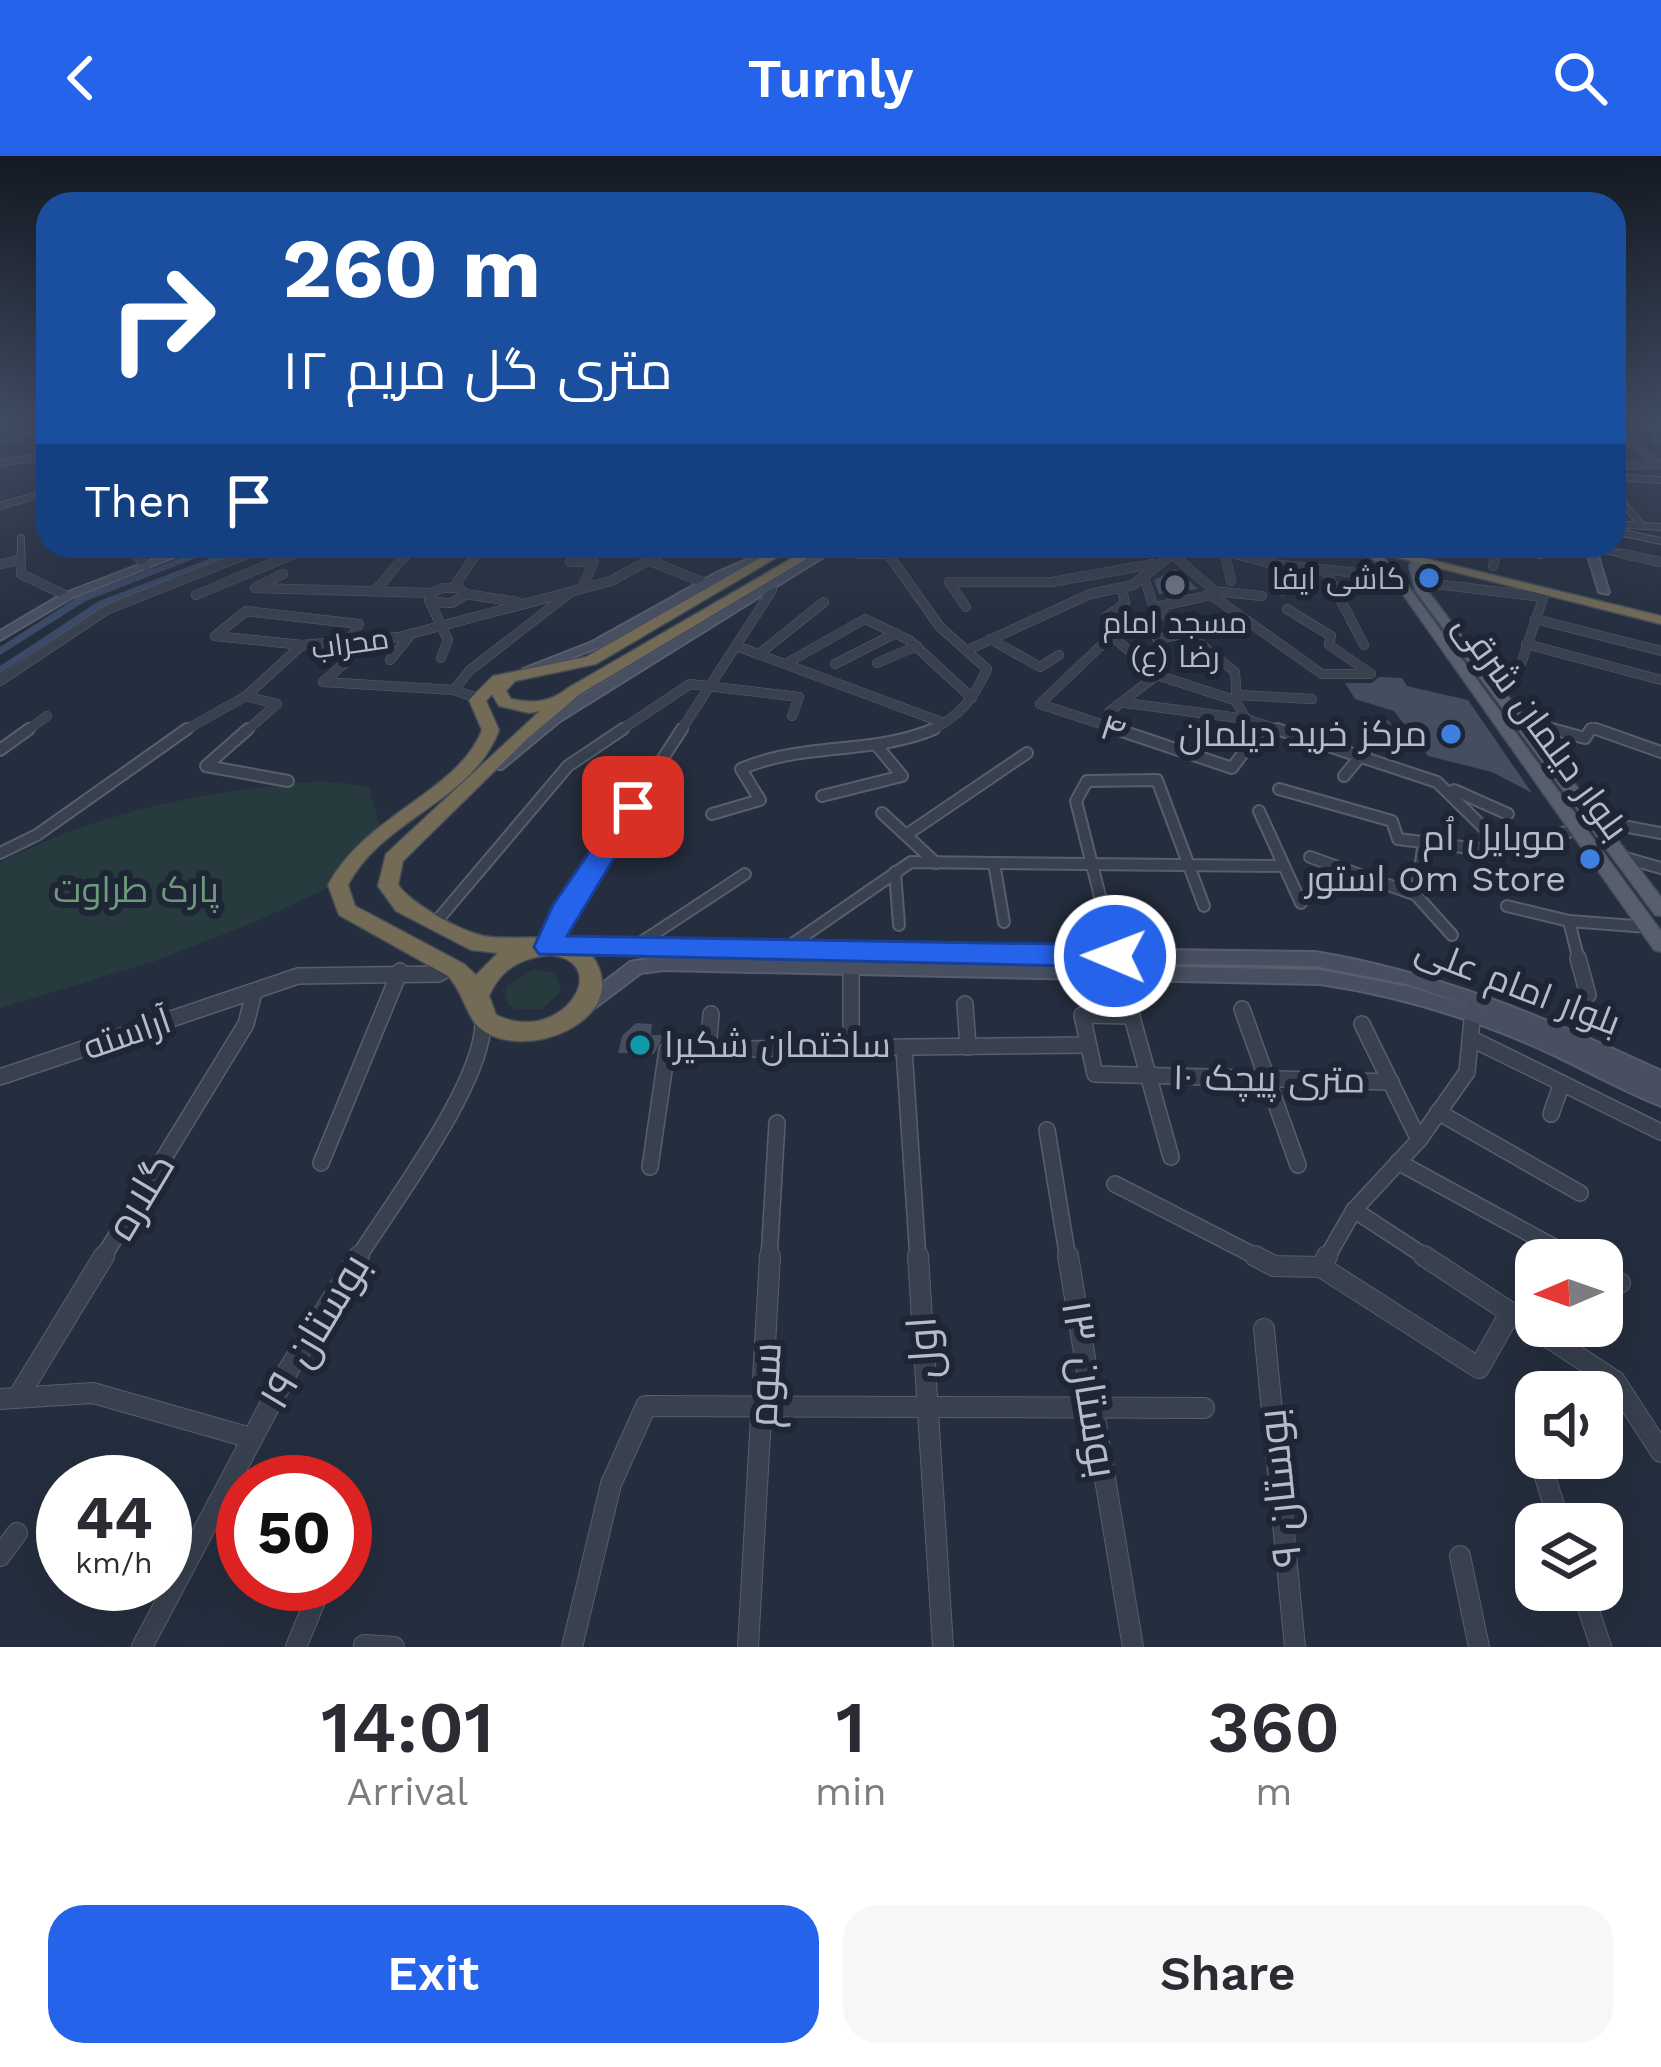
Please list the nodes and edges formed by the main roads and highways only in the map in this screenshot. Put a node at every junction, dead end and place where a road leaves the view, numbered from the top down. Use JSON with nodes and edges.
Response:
{"nodes":[{"id":1,"x":164,"y":558,"type":"edge"},
{"id":2,"x":768,"y":558,"type":"edge"},
{"id":3,"x":810,"y":558,"type":"edge"},
{"id":4,"x":813,"y":558,"type":"edge"},
{"id":5,"x":1376,"y":558,"type":"edge"},
{"id":6,"x":1388,"y":558,"type":"edge"},
{"id":7,"x":1396,"y":558,"type":"edge"},
{"id":8,"x":1420,"y":558,"type":"edge"},
{"id":9,"x":1440,"y":558,"type":"edge"},
{"id":10,"x":1454,"y":558,"type":"edge"},
{"id":11,"x":1594,"y":558,"type":"edge"},
{"id":12,"x":1392,"y":572,"type":"junction"},
{"id":13,"x":1420,"y":586,"type":"junction"},
{"id":14,"x":1604,"y":592,"type":"junction"},
{"id":15,"x":1659,"y":611,"type":"edge"},
{"id":16,"x":4,"y":632,"type":"edge"},
{"id":17,"x":524,"y":671,"type":"junction"},
{"id":18,"x":574,"y":692,"type":"junction"},
{"id":19,"x":464,"y":794,"type":"junction"},
{"id":20,"x":1596,"y":821,"type":"junction"},
{"id":21,"x":1578,"y":830,"type":"junction"},
{"id":22,"x":1661,"y":910,"type":"edge"},
{"id":23,"x":1661,"y":945,"type":"edge"},
{"id":24,"x":550,"y":947,"type":"junction"},
{"id":25,"x":1118,"y":965,"type":"junction"},
{"id":26,"x":580,"y":1009,"type":"junction"},
{"id":27,"x":480,"y":1013,"type":"junction"},
{"id":28,"x":1661,"y":1080,"type":"edge"},
{"id":29,"x":1661,"y":1097,"type":"edge"}],
"edges":[{"from":1,"to":16,"type":"main road"},
{"from":2,"to":17,"type":"highway"},
{"from":3,"to":18,"type":"highway"},
{"from":4,"to":19,"type":"main road"},
{"from":5,"to":12,"type":"main road","name":"بلوار دیلمان شرقی"},
{"from":6,"to":12,"type":"main road","name":"بلوار دیلمان شرقی"},
{"from":7,"to":13,"type":"main road","name":"بلوار دیلمان شرقی"},
{"from":8,"to":13,"type":"main road"},
{"from":9,"to":15,"type":"highway"},
{"from":10,"to":14,"type":"highway"},
{"from":11,"to":14,"type":"main road"},
{"from":12,"to":21,"type":"main road","name":"بلوار دیلمان شرقی"},
{"from":13,"to":20,"type":"main road","name":"بلوار دیلمان شرقی"},
{"from":14,"to":15,"type":"highway"},
{"from":17,"to":18,"type":"highway"},
{"from":17,"to":27,"type":"highway"},
{"from":18,"to":19,"type":"highway"},
{"from":19,"to":24,"type":"highway"},
{"from":20,"to":21,"type":"main road"},
{"from":20,"to":22,"type":"main road","name":"بلوار دیلمان شرقی"},
{"from":21,"to":23,"type":"main road","name":"بلوار دیلمان شرقی"},
{"from":24,"to":25,"type":"main road","name":"بلوار امام علی"},
{"from":24,"to":26,"type":"highway"},
{"from":24,"to":27,"type":"highway"},
{"from":25,"to":26,"type":"main road","name":"بلوار امام علی"},
{"from":25,"to":28,"type":"main road","name":"بلوار امام علی"},
{"from":25,"to":29,"type":"main road","name":"بلوار امام علی"},
{"from":26,"to":27,"type":"highway"}]}
